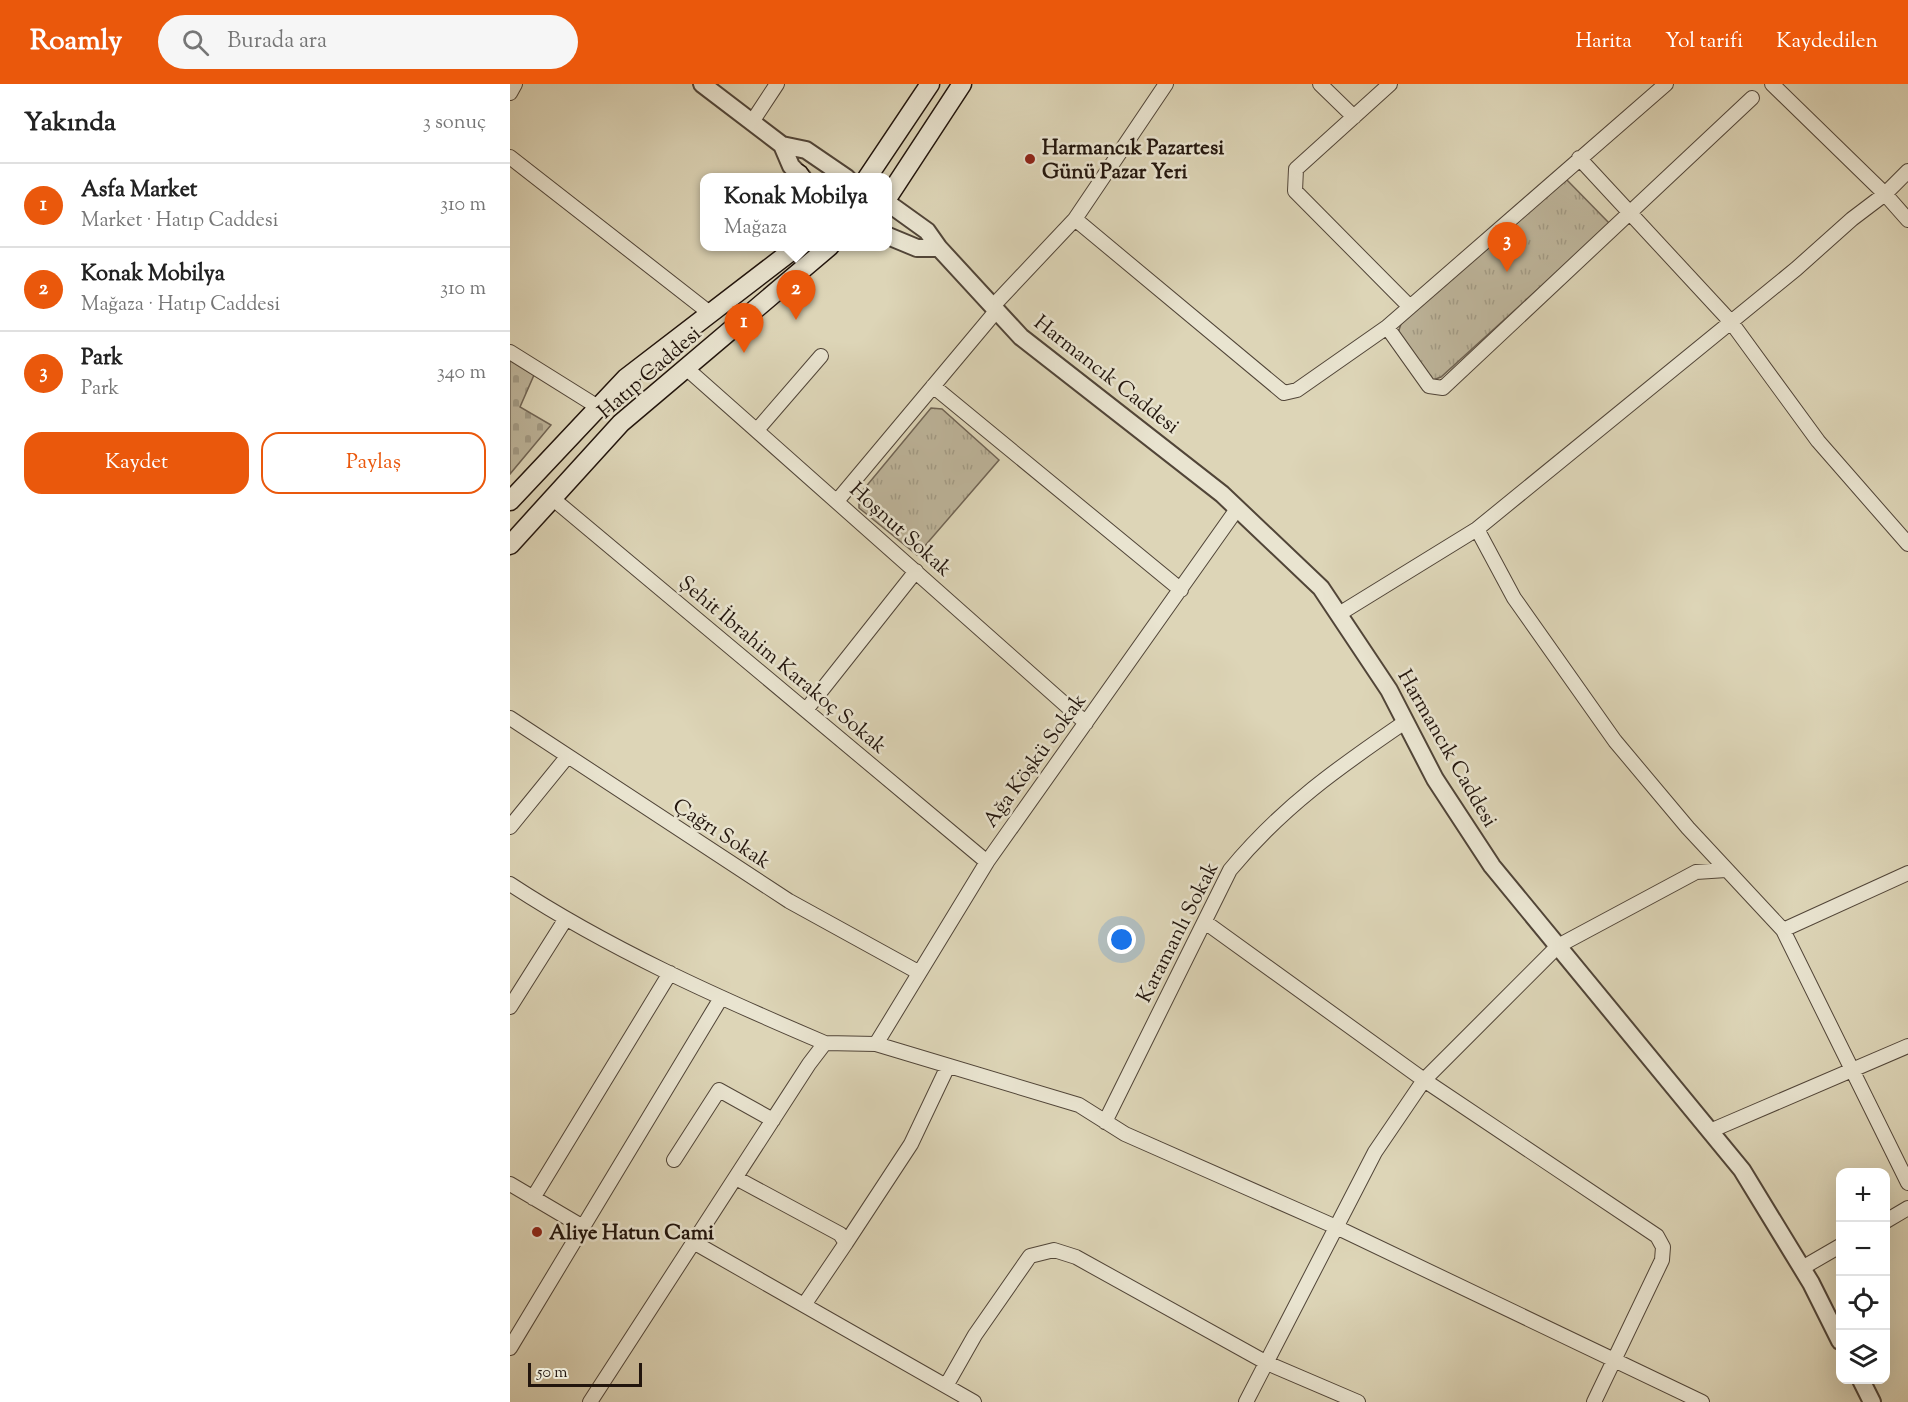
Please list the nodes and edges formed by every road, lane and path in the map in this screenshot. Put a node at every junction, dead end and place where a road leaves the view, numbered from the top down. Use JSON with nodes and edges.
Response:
{"nodes":[{"id":1,"x":515,"y":84,"type":"edge"},
{"id":2,"x":702,"y":84,"type":"edge"},
{"id":3,"x":777,"y":84,"type":"edge"},
{"id":4,"x":930,"y":84,"type":"edge"},
{"id":5,"x":962,"y":84,"type":"edge"},
{"id":6,"x":1166,"y":84,"type":"edge"},
{"id":7,"x":1320,"y":84,"type":"edge"},
{"id":8,"x":1390,"y":84,"type":"edge"},
{"id":9,"x":1666,"y":84,"type":"edge"},
{"id":10,"x":1772,"y":84,"type":"edge"},
{"id":11,"x":510,"y":93,"type":"edge"},
{"id":12,"x":1752,"y":98,"type":"dead end"},
{"id":13,"x":1354,"y":117,"type":"junction"},
{"id":14,"x":752,"y":122,"type":"junction"},
{"id":15,"x":782,"y":145,"type":"junction"},
{"id":16,"x":510,"y":157,"type":"edge"},
{"id":17,"x":1579,"y":158,"type":"junction"},
{"id":18,"x":1908,"y":171,"type":"edge"},
{"id":19,"x":797,"y":173,"type":"edge"},
{"id":20,"x":841,"y":173,"type":"edge"},
{"id":21,"x":870,"y":173,"type":"edge"},
{"id":22,"x":892,"y":191,"type":"edge"},
{"id":23,"x":1885,"y":194,"type":"junction"},
{"id":24,"x":892,"y":206,"type":"edge"},
{"id":25,"x":1629,"y":213,"type":"junction"},
{"id":26,"x":1075,"y":219,"type":"junction"},
{"id":27,"x":1908,"y":220,"type":"edge"},
{"id":28,"x":892,"y":238,"type":"edge"},
{"id":29,"x":939,"y":248,"type":"junction"},
{"id":30,"x":782,"y":251,"type":"edge"},
{"id":31,"x":792,"y":251,"type":"edge"},
{"id":32,"x":824,"y":251,"type":"edge"},
{"id":33,"x":777,"y":264,"type":"junction"},
{"id":34,"x":1410,"y":306,"type":"junction"},
{"id":35,"x":995,"y":308,"type":"junction"},
{"id":36,"x":711,"y":314,"type":"junction"},
{"id":37,"x":1731,"y":322,"type":"junction"},
{"id":38,"x":1387,"y":327,"type":"junction"},
{"id":39,"x":510,"y":352,"type":"edge"},
{"id":40,"x":821,"y":356,"type":"dead end"},
{"id":41,"x":686,"y":368,"type":"junction"},
{"id":42,"x":933,"y":386,"type":"junction"},
{"id":43,"x":598,"y":406,"type":"junction"},
{"id":44,"x":758,"y":430,"type":"junction"},
{"id":45,"x":552,"y":498,"type":"junction"},
{"id":46,"x":510,"y":501,"type":"edge"},
{"id":47,"x":837,"y":501,"type":"junction"},
{"id":48,"x":1238,"y":508,"type":"junction"},
{"id":49,"x":1477,"y":529,"type":"junction"},
{"id":50,"x":1908,"y":544,"type":"edge"},
{"id":51,"x":510,"y":545,"type":"edge"},
{"id":52,"x":916,"y":571,"type":"junction"},
{"id":53,"x":1180,"y":590,"type":"junction"},
{"id":54,"x":1339,"y":614,"type":"junction"},
{"id":55,"x":806,"y":710,"type":"junction"},
{"id":56,"x":510,"y":718,"type":"edge"},
{"id":57,"x":1406,"y":722,"type":"junction"},
{"id":58,"x":1086,"y":723,"type":"junction"},
{"id":59,"x":567,"y":757,"type":"junction"},
{"id":60,"x":510,"y":826,"type":"edge"},
{"id":61,"x":987,"y":862,"type":"junction"},
{"id":62,"x":1726,"y":870,"type":"junction"},
{"id":63,"x":1908,"y":873,"type":"edge"},
{"id":64,"x":510,"y":884,"type":"edge"},
{"id":65,"x":565,"y":920,"type":"junction"},
{"id":66,"x":1204,"y":922,"type":"junction"},
{"id":67,"x":1783,"y":930,"type":"junction"},
{"id":68,"x":1558,"y":946,"type":"junction"},
{"id":69,"x":918,"y":972,"type":"junction"},
{"id":70,"x":670,"y":973,"type":"junction"},
{"id":71,"x":720,"y":998,"type":"junction"},
{"id":72,"x":510,"y":1007,"type":"edge"},
{"id":73,"x":825,"y":1043,"type":"junction"},
{"id":74,"x":876,"y":1044,"type":"junction"},
{"id":75,"x":1908,"y":1046,"type":"edge"},
{"id":76,"x":948,"y":1066,"type":"junction"},
{"id":77,"x":1853,"y":1070,"type":"junction"},
{"id":78,"x":1424,"y":1080,"type":"junction"},
{"id":79,"x":773,"y":1120,"type":"junction"},
{"id":80,"x":1105,"y":1122,"type":"junction"},
{"id":81,"x":1710,"y":1131,"type":"junction"},
{"id":82,"x":674,"y":1160,"type":"dead end"},
{"id":83,"x":736,"y":1178,"type":"junction"},
{"id":84,"x":1908,"y":1183,"type":"edge"},
{"id":85,"x":510,"y":1184,"type":"edge"},
{"id":86,"x":533,"y":1198,"type":"junction"},
{"id":87,"x":1908,"y":1208,"type":"edge"},
{"id":88,"x":1890,"y":1219,"type":"edge"},
{"id":89,"x":583,"y":1227,"type":"junction"},
{"id":90,"x":1336,"y":1227,"type":"junction"},
{"id":91,"x":694,"y":1243,"type":"junction"},
{"id":92,"x":846,"y":1243,"type":"junction"},
{"id":93,"x":1836,"y":1248,"type":"edge"},
{"id":94,"x":1802,"y":1268,"type":"junction"},
{"id":95,"x":804,"y":1305,"type":"junction"},
{"id":96,"x":1836,"y":1333,"type":"edge"},
{"id":97,"x":510,"y":1348,"type":"edge"},
{"id":98,"x":1614,"y":1361,"type":"junction"},
{"id":99,"x":1267,"y":1363,"type":"junction"},
{"id":100,"x":1863,"y":1384,"type":"edge"},
{"id":101,"x":946,"y":1386,"type":"junction"},
{"id":102,"x":590,"y":1402,"type":"edge"},
{"id":103,"x":974,"y":1402,"type":"edge"},
{"id":104,"x":1246,"y":1402,"type":"edge"},
{"id":105,"x":1358,"y":1402,"type":"edge"},
{"id":106,"x":1594,"y":1402,"type":"edge"},
{"id":107,"x":1702,"y":1402,"type":"edge"},
{"id":108,"x":1872,"y":1402,"type":"edge"}],
"edges":[{"from":1,"to":11,"type":"street"},
{"from":2,"to":14,"type":"street"},
{"from":3,"to":14,"type":"street"},
{"from":4,"to":21,"type":"main road"},
{"from":5,"to":22,"type":"main road"},
{"from":6,"to":26,"type":"street"},
{"from":7,"to":13,"type":"street"},
{"from":8,"to":13,"type":"street"},
{"from":9,"to":17,"type":"street"},
{"from":10,"to":23,"type":"street"},
{"from":12,"to":25,"type":"street"},
{"from":13,"to":34,"type":"street"},
{"from":14,"to":15,"type":"street"},
{"from":15,"to":19,"type":"street"},
{"from":15,"to":20,"type":"street"},
{"from":16,"to":36,"type":"street"},
{"from":17,"to":25,"type":"street"},
{"from":17,"to":34,"type":"street"},
{"from":18,"to":23,"type":"street"},
{"from":23,"to":27,"type":"street"},
{"from":23,"to":37,"type":"street"},
{"from":24,"to":29,"type":"street","name":"Harmancık Caddesi"},
{"from":25,"to":37,"type":"street"},
{"from":25,"to":38,"type":"street"},
{"from":26,"to":35,"type":"street"},
{"from":26,"to":38,"type":"street"},
{"from":28,"to":29,"type":"street"},
{"from":29,"to":35,"type":"street","name":"Harmancık Caddesi"},
{"from":30,"to":33,"type":"main road"},
{"from":31,"to":33,"type":"main road","name":"Hatıp Caddesi"},
{"from":32,"to":41,"type":"main road","name":"Hatıp Caddesi"},
{"from":33,"to":36,"type":"main road","name":"Hatıp Caddesi"},
{"from":34,"to":38,"type":"street"},
{"from":35,"to":42,"type":"street"},
{"from":35,"to":48,"type":"street","name":"Harmancık Caddesi"},
{"from":36,"to":43,"type":"main road","name":"Hatıp Caddesi"},
{"from":37,"to":49,"type":"street"},
{"from":37,"to":50,"type":"street"},
{"from":39,"to":43,"type":"street"},
{"from":40,"to":44,"type":"street"},
{"from":41,"to":44,"type":"street","name":"Hoşnut Sokak"},
{"from":41,"to":45,"type":"main road","name":"Hatıp Caddesi"},
{"from":42,"to":47,"type":"street"},
{"from":42,"to":53,"type":"street"},
{"from":43,"to":46,"type":"main road","name":"Hatıp Caddesi"},
{"from":44,"to":47,"type":"street","name":"Hoşnut Sokak"},
{"from":45,"to":51,"type":"main road","name":"Hatıp Caddesi"},
{"from":45,"to":55,"type":"street","name":"Şehit İbrahim Karakoç Sokak"},
{"from":47,"to":52,"type":"street","name":"Hoşnut Sokak"},
{"from":48,"to":53,"type":"street","name":"Ağa Köşkü Sokak"},
{"from":48,"to":54,"type":"street","name":"Harmancık Caddesi"},
{"from":49,"to":54,"type":"street"},
{"from":49,"to":62,"type":"street"},
{"from":52,"to":55,"type":"street"},
{"from":52,"to":58,"type":"street","name":"Hoşnut Sokak"},
{"from":53,"to":58,"type":"street","name":"Ağa Köşkü Sokak"},
{"from":54,"to":57,"type":"street","name":"Harmancık Caddesi"},
{"from":55,"to":61,"type":"street","name":"Şehit İbrahim Karakoç Sokak"},
{"from":56,"to":59,"type":"street","name":"Çağrı Sokak"},
{"from":57,"to":66,"type":"street","name":"Karamanlı Sokak"},
{"from":57,"to":68,"type":"street","name":"Harmancık Caddesi"},
{"from":58,"to":61,"type":"street","name":"Ağa Köşkü Sokak"},
{"from":59,"to":60,"type":"street"},
{"from":59,"to":69,"type":"street","name":"Çağrı Sokak"},
{"from":61,"to":69,"type":"street","name":"Ağa Köşkü Sokak"},
{"from":62,"to":67,"type":"street"},
{"from":62,"to":68,"type":"street"},
{"from":63,"to":67,"type":"street"},
{"from":64,"to":65,"type":"street"},
{"from":65,"to":70,"type":"street"},
{"from":65,"to":72,"type":"street"},
{"from":66,"to":78,"type":"street"},
{"from":66,"to":80,"type":"street","name":"Karamanlı Sokak"},
{"from":67,"to":77,"type":"street"},
{"from":68,"to":78,"type":"street"},
{"from":68,"to":81,"type":"street","name":"Harmancık Caddesi"},
{"from":69,"to":74,"type":"street","name":"Ağa Köşkü Sokak"},
{"from":70,"to":71,"type":"street"},
{"from":70,"to":86,"type":"street"},
{"from":71,"to":73,"type":"street"},
{"from":71,"to":89,"type":"street"},
{"from":73,"to":74,"type":"street"},
{"from":73,"to":79,"type":"street"},
{"from":74,"to":76,"type":"street"},
{"from":75,"to":77,"type":"street"},
{"from":76,"to":80,"type":"street"},
{"from":76,"to":92,"type":"street"},
{"from":77,"to":81,"type":"street"},
{"from":77,"to":84,"type":"street"},
{"from":78,"to":90,"type":"street"},
{"from":78,"to":98,"type":"street"},
{"from":79,"to":82,"type":"street"},
{"from":79,"to":83,"type":"street"},
{"from":80,"to":90,"type":"street"},
{"from":81,"to":94,"type":"street","name":"Harmancık Caddesi"},
{"from":83,"to":91,"type":"street"},
{"from":83,"to":92,"type":"street"},
{"from":85,"to":86,"type":"street"},
{"from":86,"to":89,"type":"street"},
{"from":87,"to":88,"type":"street"},
{"from":89,"to":97,"type":"street"},
{"from":90,"to":98,"type":"street"},
{"from":90,"to":99,"type":"street"},
{"from":91,"to":95,"type":"street"},
{"from":91,"to":102,"type":"street"},
{"from":92,"to":95,"type":"street"},
{"from":93,"to":94,"type":"street"},
{"from":94,"to":96,"type":"street","name":"Harmancık Caddesi"},
{"from":95,"to":101,"type":"street"},
{"from":98,"to":106,"type":"street"},
{"from":98,"to":107,"type":"street"},
{"from":99,"to":101,"type":"street"},
{"from":99,"to":104,"type":"street"},
{"from":99,"to":105,"type":"street"},
{"from":100,"to":108,"type":"street"},
{"from":101,"to":103,"type":"street"}]}
